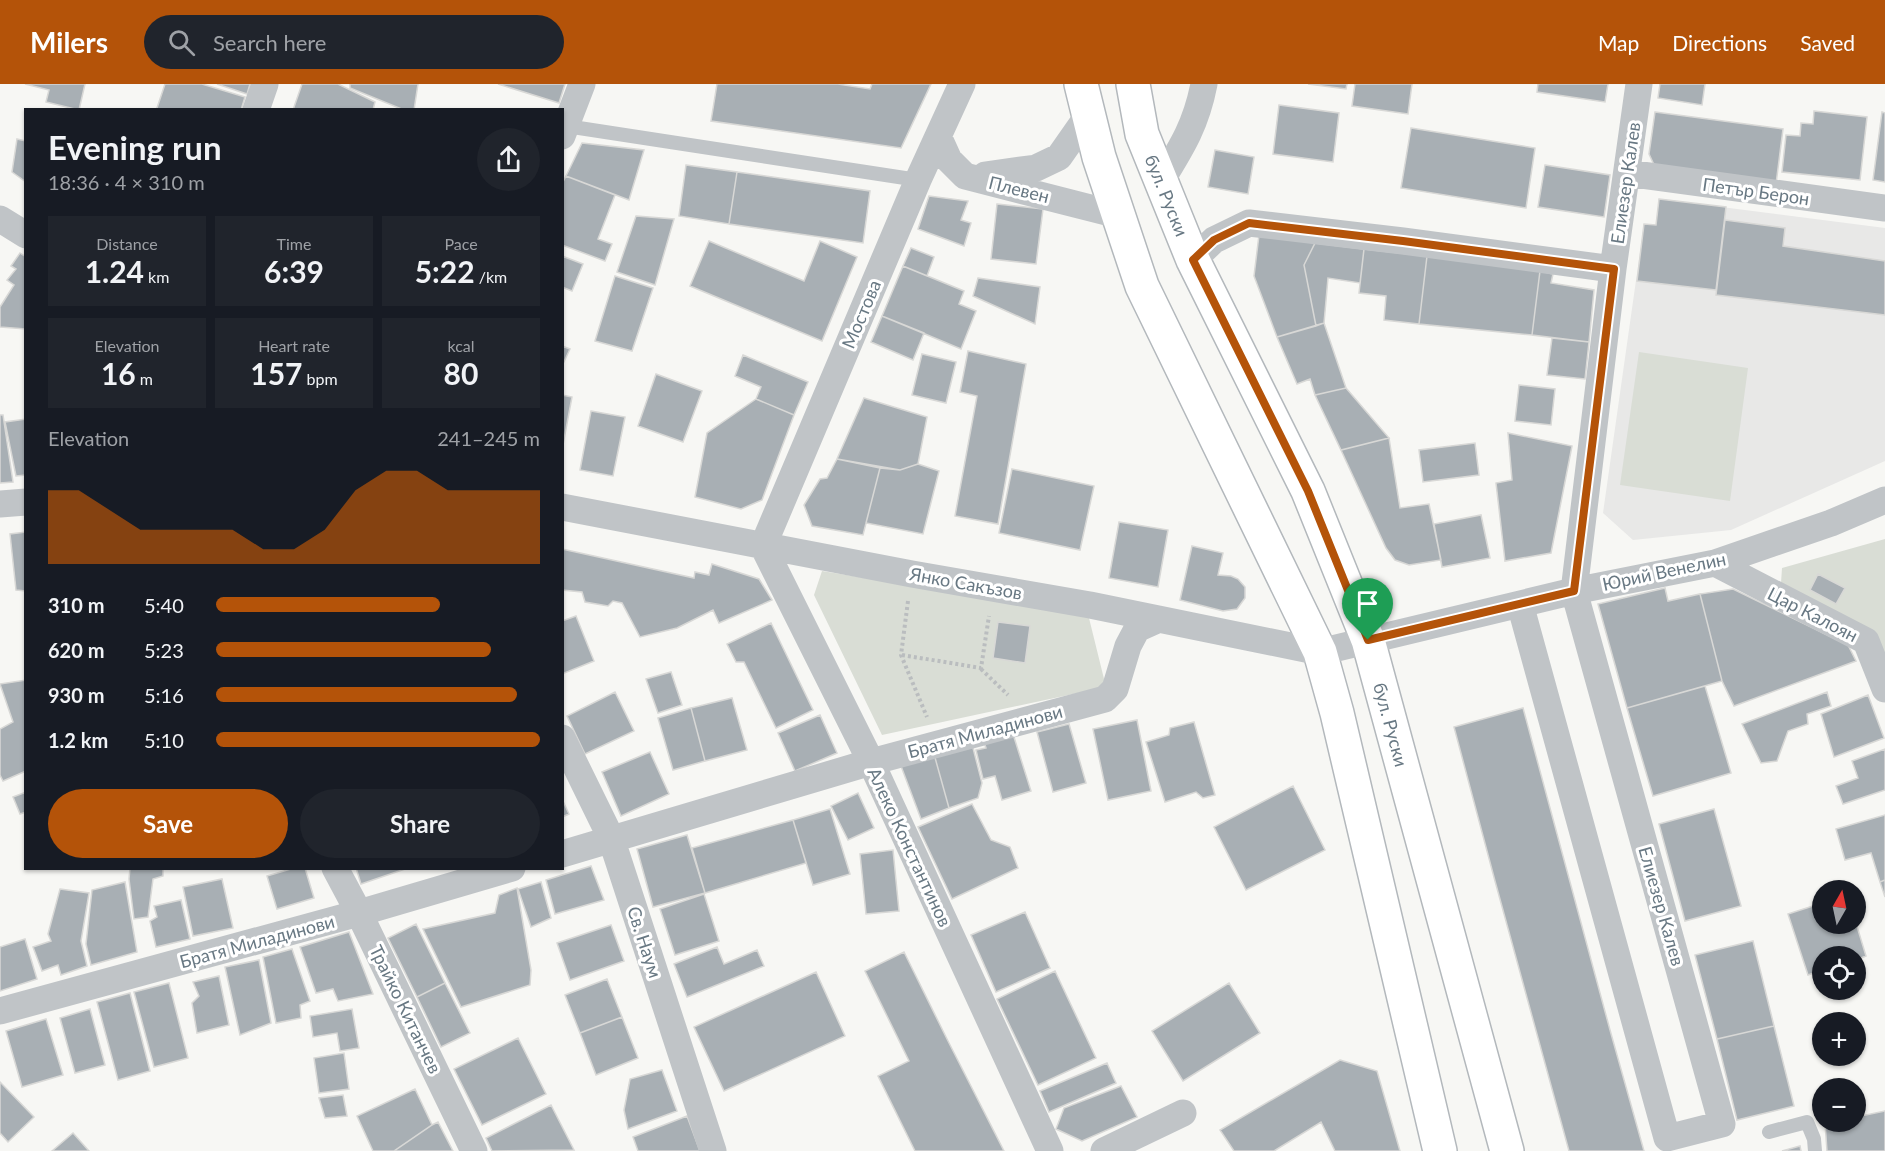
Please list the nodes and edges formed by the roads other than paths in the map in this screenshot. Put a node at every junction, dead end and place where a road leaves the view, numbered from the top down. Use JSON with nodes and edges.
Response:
{"nodes":[{"id":1,"x":265,"y":84,"type":"edge"},
{"id":2,"x":582,"y":84,"type":"edge"},
{"id":3,"x":962,"y":84,"type":"edge"},
{"id":4,"x":1081,"y":84,"type":"edge"},
{"id":5,"x":1133,"y":84,"type":"edge"},
{"id":6,"x":1204,"y":84,"type":"edge"},
{"id":7,"x":1639,"y":84,"type":"edge"},
{"id":8,"x":257,"y":108,"type":"edge"},
{"id":9,"x":1088,"y":117,"type":"junction"},
{"id":10,"x":564,"y":131,"type":"edge"},
{"id":11,"x":939,"y":138,"type":"junction"},
{"id":12,"x":1627,"y":173,"type":"junction"},
{"id":13,"x":965,"y":176,"type":"junction"},
{"id":14,"x":918,"y":180,"type":"junction"},
{"id":15,"x":1161,"y":181,"type":"junction"},
{"id":16,"x":1885,"y":208,"type":"edge"},
{"id":17,"x":1118,"y":215,"type":"junction"},
{"id":18,"x":0,"y":219,"type":"edge"},
{"id":19,"x":24,"y":234,"type":"edge"},
{"id":20,"x":1193,"y":260,"type":"junction"},
{"id":21,"x":1614,"y":269,"type":"junction"},
{"id":22,"x":1885,"y":500,"type":"edge"},
{"id":23,"x":24,"y":502,"type":"edge"},
{"id":24,"x":0,"y":504,"type":"edge"},
{"id":25,"x":564,"y":507,"type":"edge"},
{"id":26,"x":763,"y":546,"type":"junction"},
{"id":27,"x":1714,"y":563,"type":"junction"},
{"id":28,"x":1574,"y":591,"type":"junction"},
{"id":29,"x":1520,"y":604,"type":"junction"},
{"id":30,"x":1157,"y":620,"type":"junction"},
{"id":31,"x":1368,"y":640,"type":"junction"},
{"id":32,"x":1320,"y":652,"type":"junction"},
{"id":33,"x":1885,"y":689,"type":"edge"},
{"id":34,"x":564,"y":742,"type":"edge"},
{"id":35,"x":871,"y":762,"type":"junction"},
{"id":36,"x":611,"y":838,"type":"junction"},
{"id":37,"x":564,"y":853,"type":"edge"},
{"id":38,"x":336,"y":870,"type":"edge"},
{"id":39,"x":505,"y":870,"type":"edge"},
{"id":40,"x":359,"y":914,"type":"junction"},
{"id":41,"x":0,"y":1011,"type":"edge"},
{"id":42,"x":1183,"y":1113,"type":"dead end"},
{"id":43,"x":1769,"y":1132,"type":"dead end"},
{"id":44,"x":474,"y":1151,"type":"edge"},
{"id":45,"x":713,"y":1151,"type":"edge"},
{"id":46,"x":1050,"y":1151,"type":"edge"},
{"id":47,"x":1104,"y":1151,"type":"edge"},
{"id":48,"x":1440,"y":1151,"type":"edge"},
{"id":49,"x":1507,"y":1151,"type":"edge"},
{"id":50,"x":1815,"y":1151,"type":"edge"}],
"edges":[{"from":1,"to":8,"type":"street"},
{"from":2,"to":10,"type":"street"},
{"from":3,"to":11,"type":"street","name":"Мостова"},
{"from":4,"to":9,"type":"main road"},
{"from":5,"to":15,"type":"main road","name":"бул. Руски"},
{"from":6,"to":15,"type":"street"},
{"from":7,"to":12,"type":"street","name":"Елиезер Калев"},
{"from":9,"to":13,"type":"street"},
{"from":9,"to":17,"type":"main road"},
{"from":10,"to":14,"type":"lane"},
{"from":11,"to":13,"type":"street","name":"Плевен"},
{"from":11,"to":14,"type":"street","name":"Мостова"},
{"from":12,"to":16,"type":"street","name":"Петър Берон"},
{"from":12,"to":21,"type":"street","name":"Елиезер Калев"},
{"from":13,"to":17,"type":"street","name":"Плевен"},
{"from":14,"to":26,"type":"street","name":"Мостова"},
{"from":15,"to":20,"type":"main road","name":"бул. Руски"},
{"from":17,"to":32,"type":"main road"},
{"from":18,"to":19,"type":"street"},
{"from":20,"to":21,"type":"street"},
{"from":20,"to":31,"type":"main road","name":"бул. Руски"},
{"from":21,"to":28,"type":"street","name":"Елиезер Калев"},
{"from":22,"to":27,"type":"street","name":"Юрий Венелин"},
{"from":23,"to":24,"type":"street"},
{"from":25,"to":26,"type":"street","name":"Янко Сакъзов"},
{"from":26,"to":30,"type":"street","name":"Янко Сакъзов"},
{"from":26,"to":35,"type":"street","name":"Алеко Константинов"},
{"from":27,"to":28,"type":"street","name":"Юрий Венелин"},
{"from":27,"to":33,"type":"street","name":"Цар Калоян"},
{"from":28,"to":29,"type":"street","name":"Юрий Венелин"},
{"from":28,"to":29,"type":"street","name":"Елиезер Калев"},
{"from":29,"to":31,"type":"street","name":"Юрий Венелин"},
{"from":30,"to":32,"type":"street","name":"Янко Сакъзов"},
{"from":30,"to":35,"type":"street","name":"Братя Миладинови"},
{"from":31,"to":32,"type":"street","name":"Янко Сакъзов"},
{"from":31,"to":49,"type":"main road","name":"бул. Руски"},
{"from":32,"to":48,"type":"main road"},
{"from":34,"to":36,"type":"street","name":"Св. Наум"},
{"from":35,"to":36,"type":"street","name":"Братя Миладинови"},
{"from":35,"to":46,"type":"street","name":"Алеко Константинов"},
{"from":36,"to":37,"type":"street","name":"Братя Миладинови"},
{"from":36,"to":45,"type":"street","name":"Св. Наум"},
{"from":38,"to":40,"type":"street","name":"Трайко Китанчев"},
{"from":39,"to":40,"type":"street","name":"Братя Миладинови"},
{"from":40,"to":41,"type":"street","name":"Братя Миладинови"},
{"from":40,"to":44,"type":"street","name":"Трайко Китанчев"},
{"from":42,"to":47,"type":"street"},
{"from":43,"to":50,"type":"lane"}]}
